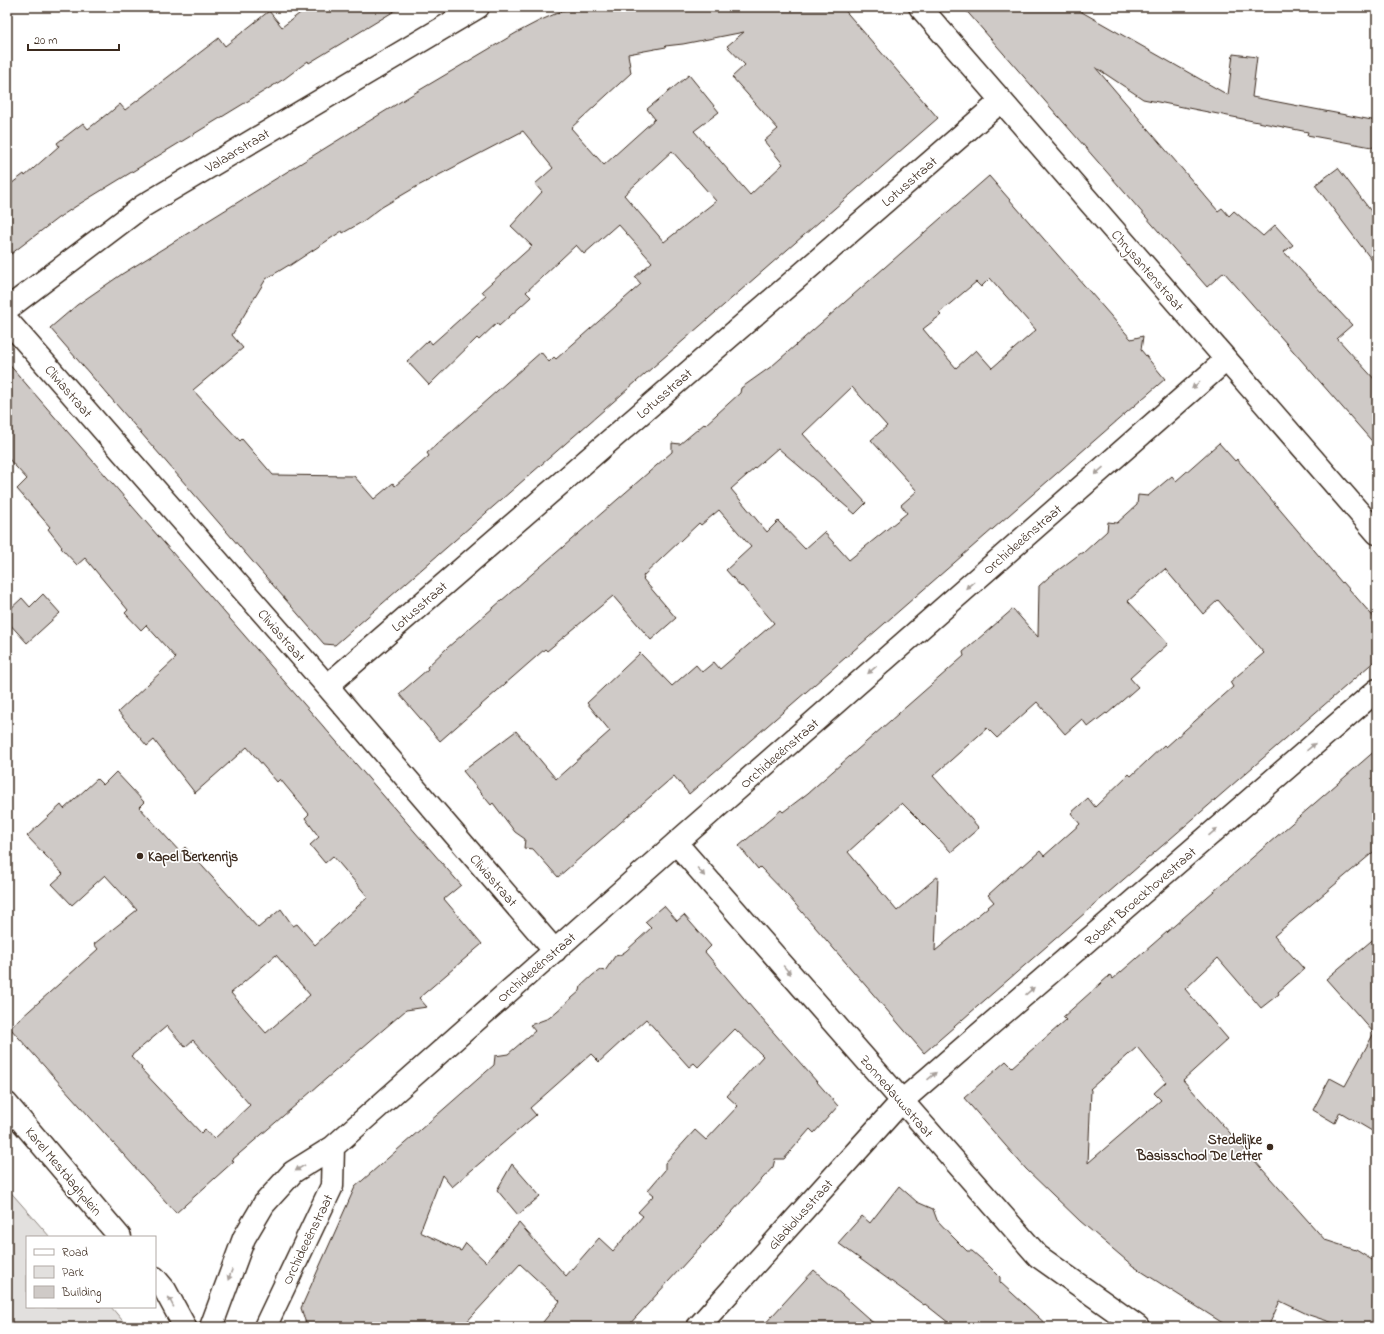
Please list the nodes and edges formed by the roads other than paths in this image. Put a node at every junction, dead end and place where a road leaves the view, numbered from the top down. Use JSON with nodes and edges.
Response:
{"nodes":[{"id":1,"x":478,"y":7,"type":"edge"},
{"id":2,"x":920,"y":7,"type":"edge"},
{"id":3,"x":1001,"y":101,"type":"junction"},
{"id":4,"x":7,"y":309,"type":"edge"},
{"id":5,"x":7,"y":320,"type":"edge"},
{"id":6,"x":1226,"y":360,"type":"junction"},
{"id":7,"x":1377,"y":533,"type":"edge"},
{"id":8,"x":327,"y":686,"type":"junction"},
{"id":9,"x":1377,"y":690,"type":"edge"},
{"id":10,"x":676,"y":843,"type":"junction"},
{"id":11,"x":555,"y":951,"type":"junction"},
{"id":12,"x":902,"y":1102,"type":"junction"},
{"id":13,"x":7,"y":1104,"type":"edge"},
{"id":14,"x":333,"y":1147,"type":"junction"},
{"id":15,"x":119,"y":1236,"type":"edge"},
{"id":16,"x":156,"y":1279,"type":"edge"},
{"id":17,"x":185,"y":1327,"type":"edge"},
{"id":18,"x":211,"y":1327,"type":"edge"},
{"id":19,"x":265,"y":1327,"type":"edge"},
{"id":20,"x":698,"y":1327,"type":"edge"},
{"id":21,"x":1138,"y":1327,"type":"edge"}],
"edges":[{"from":1,"to":4,"type":"street","name":"Valaarstraat"},
{"from":2,"to":3,"type":"street","name":"Chrysantenstraat"},
{"from":3,"to":6,"type":"street","name":"Chrysantenstraat"},
{"from":3,"to":8,"type":"street","name":"Lotusstraat"},
{"from":5,"to":8,"type":"street","name":"Cliviastraat"},
{"from":6,"to":7,"type":"street","name":"Chrysantenstraat"},
{"from":6,"to":10,"type":"street","name":"Orchideeënstraat","one_way":true},
{"from":8,"to":11,"type":"street","name":"Cliviastraat"},
{"from":12,"to":9,"type":"street","name":"Robert Broeckhovestraat","one_way":true},
{"from":10,"to":11,"type":"street","name":"Orchideeënstraat"},
{"from":10,"to":12,"type":"street","name":"Zonnedauwstraat","one_way":true},
{"from":11,"to":14,"type":"street","name":"Orchideeënstraat"},
{"from":12,"to":20,"type":"street","name":"Gladiolusstraat"},
{"from":12,"to":21,"type":"street","name":"Zonnedauwstraat"},
{"from":13,"to":15,"type":"street","name":"Karel Mestdaghplein"},
{"from":14,"to":18,"type":"street","name":"Orchideeënstraat","one_way":true},
{"from":14,"to":19,"type":"street","name":"Orchideeënstraat"},
{"from":17,"to":16,"type":"street","one_way":true}]}
